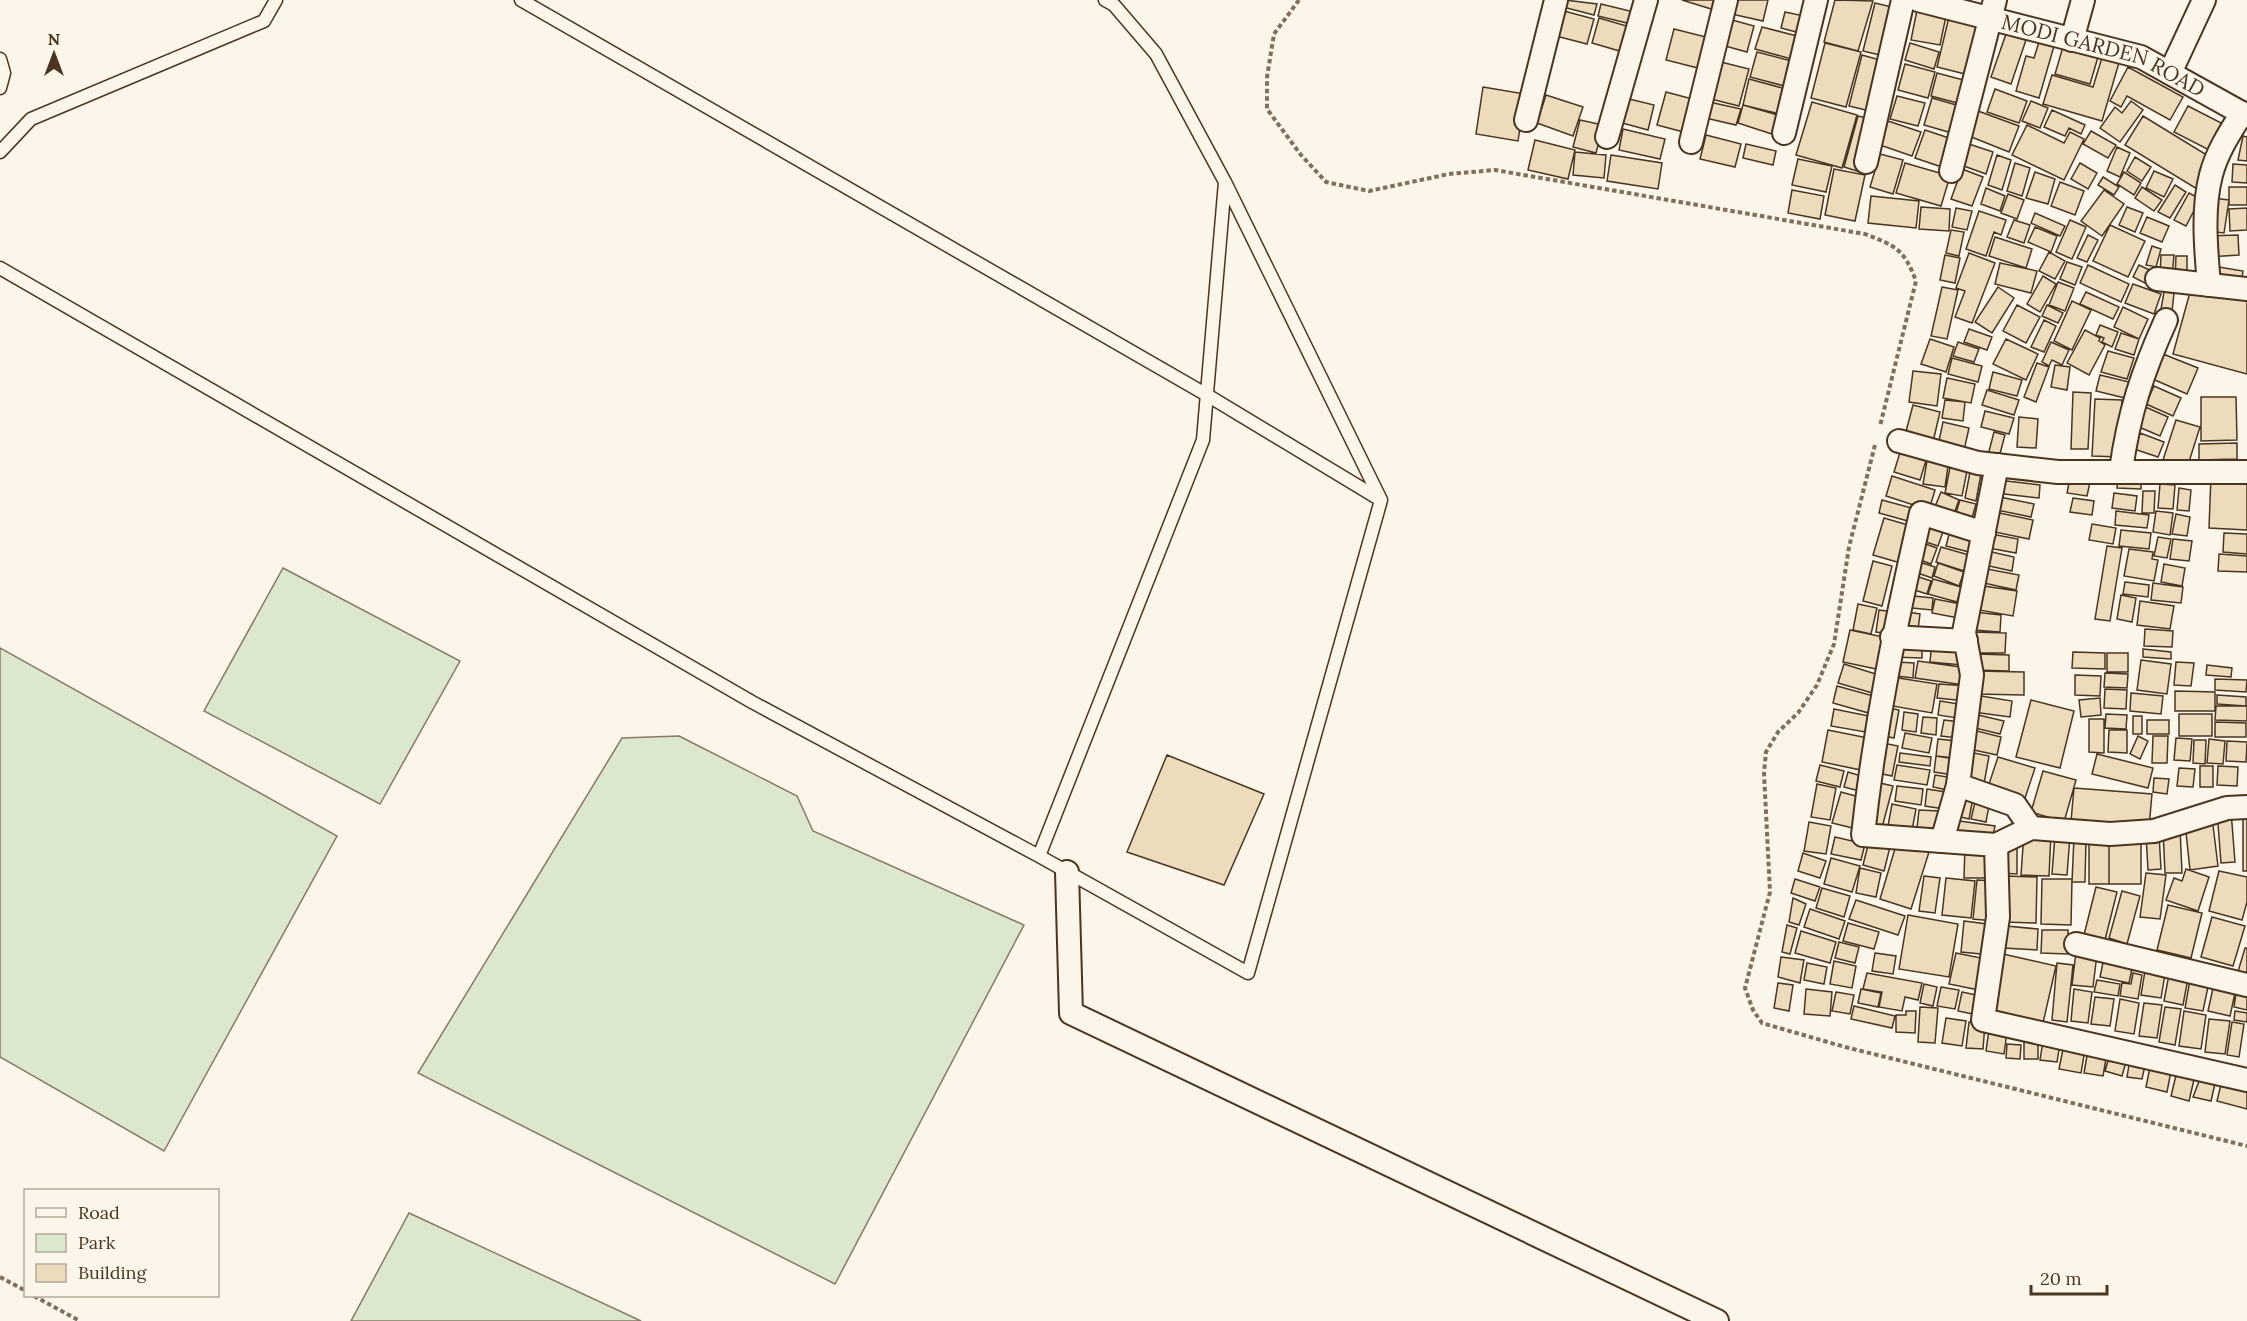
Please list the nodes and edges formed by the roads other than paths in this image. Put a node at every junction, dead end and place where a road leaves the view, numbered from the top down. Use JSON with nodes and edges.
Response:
{"nodes":[{"id":1,"x":276,"y":0,"type":"edge"},
{"id":2,"x":521,"y":0,"type":"edge"},
{"id":3,"x":1556,"y":0,"type":"edge"},
{"id":4,"x":1646,"y":0,"type":"edge"},
{"id":5,"x":1726,"y":0,"type":"edge"},
{"id":6,"x":1816,"y":0,"type":"edge"},
{"id":7,"x":1903,"y":0,"type":"edge"},
{"id":8,"x":1918,"y":0,"type":"edge"},
{"id":9,"x":2083,"y":0,"type":"edge"},
{"id":10,"x":2204,"y":0,"type":"edge"},
{"id":11,"x":1110,"y":2,"type":"edge"},
{"id":12,"x":1993,"y":9,"type":"edge"},
{"id":13,"x":2072,"y":40,"type":"junction"},
{"id":14,"x":0,"y":58,"type":"edge"},
{"id":15,"x":2170,"y":73,"type":"junction"},
{"id":16,"x":0,"y":88,"type":"edge"},
{"id":17,"x":2244,"y":114,"type":"edge"},
{"id":18,"x":1526,"y":120,"type":"dead end"},
{"id":19,"x":1784,"y":134,"type":"dead end"},
{"id":20,"x":1607,"y":137,"type":"dead end"},
{"id":21,"x":1690,"y":142,"type":"dead end"},
{"id":22,"x":0,"y":152,"type":"edge"},
{"id":23,"x":1866,"y":162,"type":"dead end"},
{"id":24,"x":1951,"y":171,"type":"dead end"},
{"id":25,"x":1225,"y":182,"type":"junction"},
{"id":26,"x":0,"y":268,"type":"edge"},
{"id":27,"x":2157,"y":279,"type":"dead end"},
{"id":28,"x":2209,"y":285,"type":"junction"},
{"id":29,"x":2247,"y":289,"type":"edge"},
{"id":30,"x":2166,"y":320,"type":"dead end"},
{"id":31,"x":1207,"y":395,"type":"junction"},
{"id":32,"x":1888,"y":437,"type":"road end"},
{"id":33,"x":1997,"y":465,"type":"junction"},
{"id":34,"x":2121,"y":470,"type":"junction"},
{"id":35,"x":2247,"y":472,"type":"edge"},
{"id":36,"x":1381,"y":500,"type":"junction"},
{"id":37,"x":1984,"y":533,"type":"junction"},
{"id":38,"x":1892,"y":637,"type":"junction"},
{"id":39,"x":1966,"y":641,"type":"junction"},
{"id":40,"x":1958,"y":785,"type":"junction"},
{"id":41,"x":2247,"y":807,"type":"edge"},
{"id":42,"x":2031,"y":828,"type":"junction"},
{"id":43,"x":1942,"y":841,"type":"junction"},
{"id":44,"x":1996,"y":845,"type":"junction"},
{"id":45,"x":1039,"y":856,"type":"junction"},
{"id":46,"x":1067,"y":872,"type":"junction"},
{"id":47,"x":2076,"y":944,"type":"dead end"},
{"id":48,"x":2247,"y":985,"type":"edge"},
{"id":49,"x":2247,"y":1080,"type":"edge"},
{"id":50,"x":1718,"y":1321,"type":"edge"}],
"edges":[{"from":1,"to":22,"type":"lane"},
{"from":2,"to":31,"type":"lane"},
{"from":3,"to":18,"type":"street"},
{"from":4,"to":20,"type":"street"},
{"from":5,"to":21,"type":"street"},
{"from":6,"to":19,"type":"street"},
{"from":7,"to":23,"type":"street"},
{"from":8,"to":12,"type":"street","name":"MODI GARDEN ROAD"},
{"from":9,"to":13,"type":"street"},
{"from":10,"to":15,"type":"street"},
{"from":11,"to":25,"type":"lane"},
{"from":12,"to":13,"type":"street","name":"MODI GARDEN ROAD"},
{"from":12,"to":24,"type":"street"},
{"from":13,"to":15,"type":"street","name":"MODI GARDEN ROAD"},
{"from":14,"to":16,"type":"lane"},
{"from":15,"to":17,"type":"street","name":"MODI GARDEN ROAD"},
{"from":17,"to":28,"type":"street"},
{"from":25,"to":31,"type":"lane"},
{"from":25,"to":36,"type":"lane"},
{"from":26,"to":45,"type":"lane"},
{"from":27,"to":28,"type":"street"},
{"from":28,"to":29,"type":"street"},
{"from":30,"to":34,"type":"street"},
{"from":31,"to":36,"type":"lane"},
{"from":31,"to":45,"type":"lane"},
{"from":32,"to":33,"type":"street"},
{"from":33,"to":34,"type":"street"},
{"from":33,"to":37,"type":"street"},
{"from":34,"to":35,"type":"street"},
{"from":36,"to":46,"type":"lane"},
{"from":37,"to":38,"type":"street"},
{"from":37,"to":39,"type":"street"},
{"from":38,"to":39,"type":"street"},
{"from":38,"to":43,"type":"street"},
{"from":39,"to":40,"type":"street"},
{"from":40,"to":42,"type":"street"},
{"from":40,"to":43,"type":"street"},
{"from":41,"to":42,"type":"street"},
{"from":42,"to":44,"type":"street"},
{"from":43,"to":44,"type":"street"},
{"from":44,"to":49,"type":"street"},
{"from":45,"to":46,"type":"lane"},
{"from":46,"to":50,"type":"street"},
{"from":47,"to":48,"type":"street"}]}
